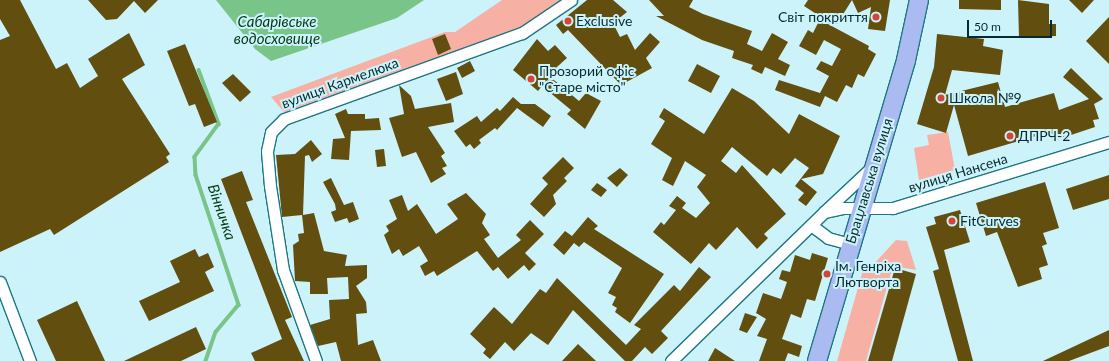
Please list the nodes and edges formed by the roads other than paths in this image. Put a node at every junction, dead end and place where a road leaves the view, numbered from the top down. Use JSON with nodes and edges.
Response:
{"nodes":[{"id":1,"x":571,"y":0,"type":"edge"},
{"id":2,"x":919,"y":0,"type":"edge"},
{"id":3,"x":1109,"y":142,"type":"edge"},
{"id":4,"x":873,"y":166,"type":"junction"},
{"id":5,"x":861,"y":208,"type":"junction"},
{"id":6,"x":824,"y":212,"type":"junction"},
{"id":7,"x":811,"y":225,"type":"junction"},
{"id":8,"x":850,"y":244,"type":"junction"},
{"id":9,"x":0,"y":282,"type":"edge"},
{"id":10,"x":30,"y":361,"type":"edge"},
{"id":11,"x":316,"y":361,"type":"edge"},
{"id":12,"x":671,"y":361,"type":"edge"},
{"id":13,"x":817,"y":361,"type":"edge"}],
"edges":[{"from":1,"to":11,"type":"street","name":"вулиця Кармелюка"},
{"from":2,"to":4,"type":"main road","name":"Брацлавська вулиця"},
{"from":3,"to":5,"type":"street","name":"вулиця Нансена"},
{"from":4,"to":5,"type":"main road","name":"Брацлавська вулиця"},
{"from":4,"to":6,"type":"street"},
{"from":5,"to":6,"type":"street","name":"вулиця Нансена"},
{"from":5,"to":8,"type":"main road","name":"Брацлавська вулиця"},
{"from":6,"to":7,"type":"street"},
{"from":7,"to":8,"type":"street"},
{"from":7,"to":12,"type":"street"},
{"from":8,"to":13,"type":"main road","name":"Брацлавська вулиця"},
{"from":9,"to":10,"type":"street"}]}
